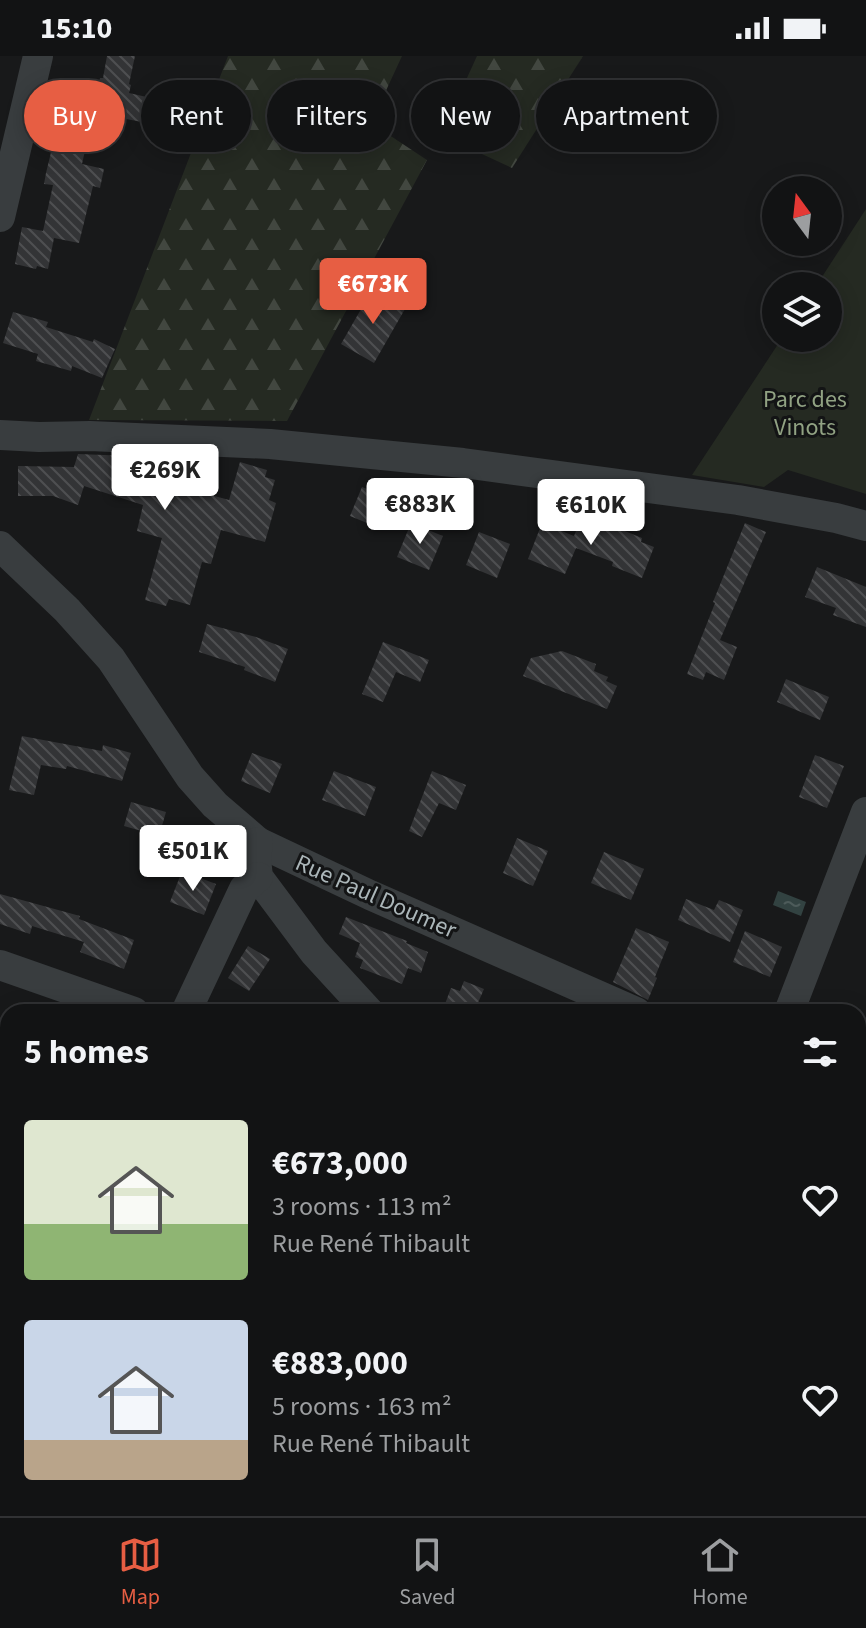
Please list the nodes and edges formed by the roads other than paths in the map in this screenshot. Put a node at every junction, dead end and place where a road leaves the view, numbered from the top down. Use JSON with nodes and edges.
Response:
{"nodes":[{"id":1,"x":38,"y":56,"type":"edge"},
{"id":2,"x":0,"y":217,"type":"edge"},
{"id":3,"x":0,"y":435,"type":"edge"},
{"id":4,"x":866,"y":526,"type":"edge"},
{"id":5,"x":0,"y":546,"type":"edge"},
{"id":6,"x":866,"y":812,"type":"edge"},
{"id":7,"x":258,"y":842,"type":"junction"},
{"id":8,"x":258,"y":877,"type":"junction"},
{"id":9,"x":0,"y":965,"type":"edge"},
{"id":10,"x":111,"y":1004,"type":"edge"},
{"id":11,"x":190,"y":1004,"type":"edge"},
{"id":12,"x":362,"y":1004,"type":"edge"},
{"id":13,"x":618,"y":1004,"type":"edge"},
{"id":14,"x":792,"y":1004,"type":"edge"}],
"edges":[{"from":1,"to":2,"type":"street"},
{"from":3,"to":4,"type":"street"},
{"from":5,"to":7,"type":"street","name":"Rue Paul Doumer"},
{"from":6,"to":14,"type":"street"},
{"from":7,"to":8,"type":"street"},
{"from":7,"to":13,"type":"street","name":"Rue Paul Doumer"},
{"from":8,"to":11,"type":"street"},
{"from":8,"to":12,"type":"street"},
{"from":9,"to":10,"type":"street"}]}
